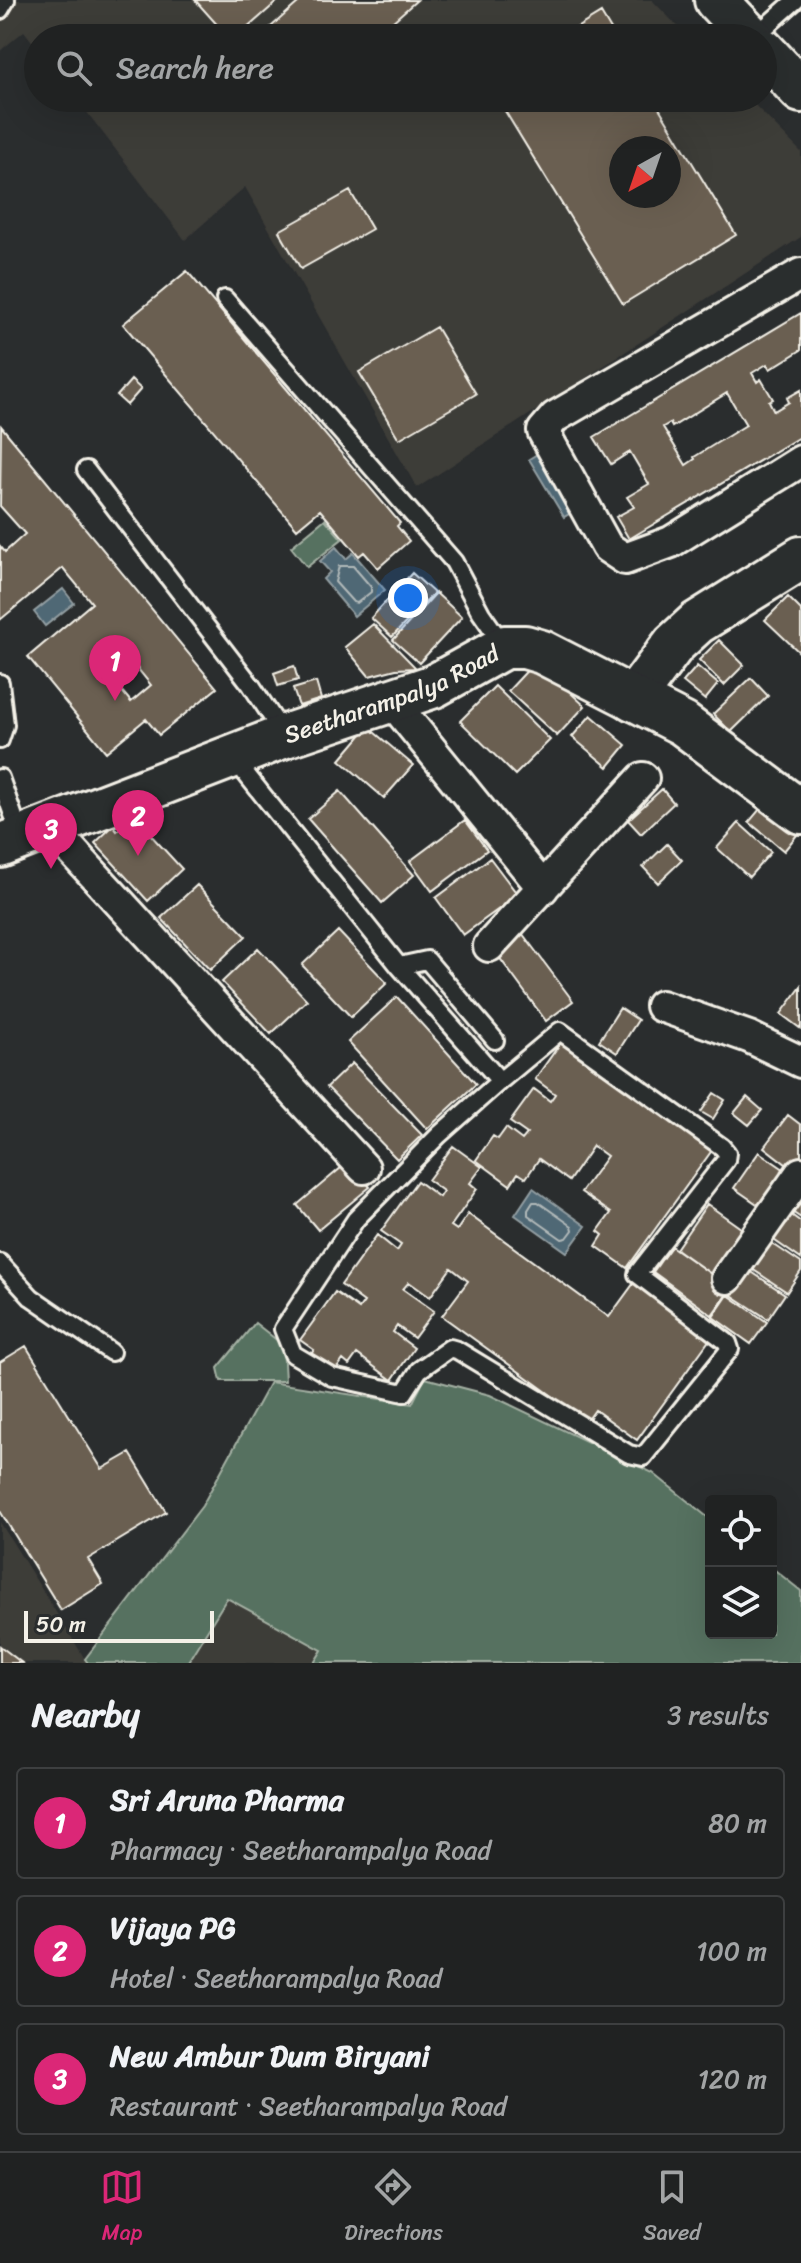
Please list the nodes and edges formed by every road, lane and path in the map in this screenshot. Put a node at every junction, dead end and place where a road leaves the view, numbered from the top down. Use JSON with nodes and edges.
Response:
{"nodes":[{"id":1,"x":6,"y":0,"type":"edge"},
{"id":2,"x":716,"y":0,"type":"edge"},
{"id":3,"x":796,"y":0,"type":"edge"},
{"id":4,"x":0,"y":10,"type":"edge"},
{"id":5,"x":739,"y":24,"type":"edge"},
{"id":6,"x":769,"y":24,"type":"edge"},
{"id":7,"x":777,"y":65,"type":"edge"},
{"id":8,"x":801,"y":91,"type":"edge"},
{"id":9,"x":801,"y":274,"type":"edge"},
{"id":10,"x":225,"y":299,"type":"dead end"},
{"id":11,"x":801,"y":461,"type":"edge"},
{"id":12,"x":86,"y":470,"type":"dead end"},
{"id":13,"x":801,"y":558,"type":"edge"},
{"id":14,"x":504,"y":647,"type":"junction"},
{"id":15,"x":0,"y":683,"type":"edge"},
{"id":16,"x":633,"y":699,"type":"junction"},
{"id":17,"x":391,"y":700,"type":"junction"},
{"id":18,"x":285,"y":736,"type":"junction"},
{"id":19,"x":0,"y":740,"type":"edge"},
{"id":20,"x":234,"y":758,"type":"junction"},
{"id":21,"x":0,"y":778,"type":"edge"},
{"id":22,"x":643,"y":778,"type":"dead end"},
{"id":23,"x":801,"y":812,"type":"edge"},
{"id":24,"x":24,"y":837,"type":"edge"},
{"id":25,"x":543,"y":888,"type":"junction"},
{"id":26,"x":489,"y":946,"type":"dead end"},
{"id":27,"x":399,"y":966,"type":"junction"},
{"id":28,"x":661,"y":1006,"type":"dead end"},
{"id":29,"x":495,"y":1040,"type":"dead end"},
{"id":30,"x":801,"y":1062,"type":"edge"},
{"id":31,"x":500,"y":1081,"type":"junction"},
{"id":32,"x":364,"y":1168,"type":"dead end"},
{"id":33,"x":801,"y":1173,"type":"edge"},
{"id":34,"x":0,"y":1263,"type":"edge"},
{"id":35,"x":727,"y":1278,"type":"dead end"},
{"id":36,"x":111,"y":1352,"type":"dead end"}],
"edges":[{"from":1,"to":4,"type":"lane"},
{"from":2,"to":5,"type":"street"},
{"from":3,"to":6,"type":"lane"},
{"from":7,"to":8,"type":"street"},
{"from":9,"to":11,"type":"street"},
{"from":10,"to":14,"type":"lane"},
{"from":12,"to":18,"type":"lane"},
{"from":13,"to":16,"type":"street"},
{"from":14,"to":16,"type":"street","name":"Seetharampalya Road"},
{"from":14,"to":17,"type":"street","name":"Seetharampalya Road"},
{"from":15,"to":19,"type":"lane"},
{"from":16,"to":23,"type":"street","name":"Seetharampalya Road"},
{"from":17,"to":18,"type":"street","name":"Seetharampalya Road"},
{"from":17,"to":25,"type":"street"},
{"from":18,"to":20,"type":"street","name":"Seetharampalya Road"},
{"from":20,"to":24,"type":"street","name":"Seetharampalya Road"},
{"from":20,"to":27,"type":"lane"},
{"from":21,"to":24,"type":"lane"},
{"from":22,"to":25,"type":"street"},
{"from":24,"to":32,"type":"street"},
{"from":25,"to":26,"type":"street"},
{"from":27,"to":29,"type":"lane"},
{"from":27,"to":31,"type":"lane"},
{"from":28,"to":30,"type":"street"},
{"from":31,"to":31,"type":"lane"},
{"from":33,"to":35,"type":"street"},
{"from":34,"to":36,"type":"lane"}]}
